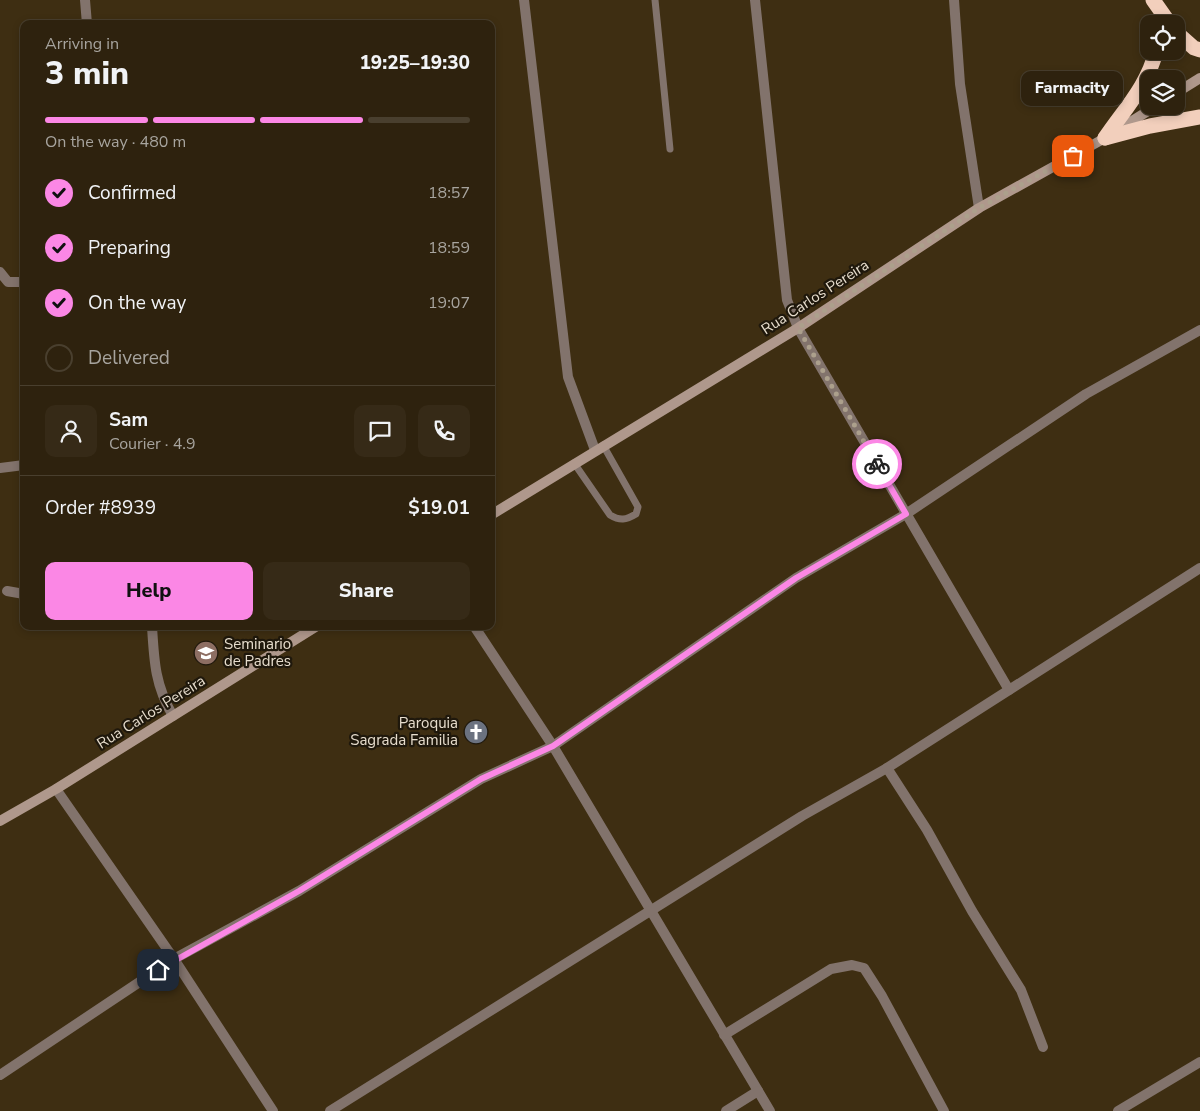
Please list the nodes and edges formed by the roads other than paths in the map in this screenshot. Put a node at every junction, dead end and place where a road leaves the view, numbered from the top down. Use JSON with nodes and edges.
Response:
{"nodes":[{"id":1,"x":85,"y":0,"type":"edge"},
{"id":2,"x":524,"y":0,"type":"edge"},
{"id":3,"x":655,"y":0,"type":"edge"},
{"id":4,"x":755,"y":0,"type":"edge"},
{"id":5,"x":954,"y":0,"type":"edge"},
{"id":6,"x":1154,"y":2,"type":"edge"},
{"id":7,"x":1156,"y":15,"type":"edge"},
{"id":8,"x":1163,"y":15,"type":"edge"},
{"id":9,"x":87,"y":20,"type":"edge"},
{"id":10,"x":1185,"y":40,"type":"edge"},
{"id":11,"x":1200,"y":50,"type":"edge"},
{"id":12,"x":1154,"y":60,"type":"edge"},
{"id":13,"x":1200,"y":78,"type":"edge"},
{"id":14,"x":1185,"y":87,"type":"edge"},
{"id":15,"x":1142,"y":115,"type":"edge"},
{"id":16,"x":1200,"y":117,"type":"edge"},
{"id":17,"x":1105,"y":138,"type":"junction"},
{"id":18,"x":670,"y":149,"type":"dead end"},
{"id":19,"x":979,"y":208,"type":"junction"},
{"id":20,"x":0,"y":272,"type":"edge"},
{"id":21,"x":20,"y":282,"type":"edge"},
{"id":22,"x":4,"y":284,"type":"edge"},
{"id":23,"x":798,"y":328,"type":"junction"},
{"id":24,"x":1200,"y":330,"type":"edge"},
{"id":25,"x":599,"y":448,"type":"junction"},
{"id":26,"x":574,"y":463,"type":"junction"},
{"id":27,"x":20,"y":466,"type":"edge"},
{"id":28,"x":0,"y":468,"type":"edge"},
{"id":29,"x":495,"y":512,"type":"edge"},
{"id":30,"x":906,"y":514,"type":"junction"},
{"id":31,"x":1200,"y":568,"type":"edge"},
{"id":32,"x":7,"y":590,"type":"dead end"},
{"id":33,"x":20,"y":593,"type":"edge"},
{"id":34,"x":152,"y":630,"type":"edge"},
{"id":35,"x":311,"y":630,"type":"edge"},
{"id":36,"x":477,"y":630,"type":"edge"},
{"id":37,"x":1009,"y":690,"type":"junction"},
{"id":38,"x":173,"y":716,"type":"junction"},
{"id":39,"x":553,"y":746,"type":"junction"},
{"id":40,"x":887,"y":768,"type":"junction"},
{"id":41,"x":56,"y":789,"type":"junction"},
{"id":42,"x":0,"y":822,"type":"edge"},
{"id":43,"x":652,"y":911,"type":"junction"},
{"id":44,"x":174,"y":959,"type":"junction"},
{"id":45,"x":724,"y":1035,"type":"junction"},
{"id":46,"x":1043,"y":1047,"type":"dead end"},
{"id":47,"x":1200,"y":1062,"type":"edge"},
{"id":48,"x":0,"y":1075,"type":"edge"},
{"id":49,"x":758,"y":1091,"type":"junction"},
{"id":50,"x":273,"y":1111,"type":"edge"},
{"id":51,"x":330,"y":1111,"type":"edge"},
{"id":52,"x":726,"y":1111,"type":"edge"},
{"id":53,"x":770,"y":1111,"type":"edge"},
{"id":54,"x":944,"y":1111,"type":"edge"},
{"id":55,"x":1118,"y":1111,"type":"edge"}],
"edges":[{"from":1,"to":9,"type":"street"},
{"from":2,"to":25,"type":"street"},
{"from":3,"to":18,"type":"lane"},
{"from":4,"to":23,"type":"street"},
{"from":5,"to":19,"type":"street"},
{"from":6,"to":7,"type":"highway"},
{"from":6,"to":8,"type":"highway"},
{"from":10,"to":11,"type":"highway"},
{"from":12,"to":17,"type":"highway"},
{"from":13,"to":14,"type":"main road"},
{"from":15,"to":17,"type":"main road","name":"Rua Carlos Pereira"},
{"from":16,"to":17,"type":"highway"},
{"from":17,"to":19,"type":"main road","name":"Rua Carlos Pereira"},
{"from":19,"to":23,"type":"main road","name":"Rua Carlos Pereira"},
{"from":20,"to":22,"type":"street"},
{"from":21,"to":22,"type":"street"},
{"from":23,"to":25,"type":"main road","name":"Rua Carlos Pereira"},
{"from":23,"to":30,"type":"street"},
{"from":24,"to":30,"type":"street"},
{"from":25,"to":26,"type":"main road","name":"Rua Carlos Pereira"},
{"from":25,"to":26,"type":"lane"},
{"from":26,"to":29,"type":"main road","name":"Rua Carlos Pereira"},
{"from":27,"to":28,"type":"street"},
{"from":30,"to":37,"type":"street"},
{"from":30,"to":39,"type":"street"},
{"from":31,"to":37,"type":"street"},
{"from":32,"to":33,"type":"street"},
{"from":34,"to":38,"type":"street"},
{"from":35,"to":38,"type":"main road","name":"Rua Carlos Pereira"},
{"from":36,"to":39,"type":"street"},
{"from":37,"to":40,"type":"street"},
{"from":38,"to":41,"type":"main road","name":"Rua Carlos Pereira"},
{"from":39,"to":43,"type":"street"},
{"from":39,"to":44,"type":"street"},
{"from":40,"to":43,"type":"street"},
{"from":40,"to":46,"type":"street"},
{"from":41,"to":42,"type":"main road","name":"Rua Carlos Pereira"},
{"from":41,"to":44,"type":"street"},
{"from":43,"to":45,"type":"street"},
{"from":43,"to":51,"type":"street"},
{"from":44,"to":48,"type":"street"},
{"from":44,"to":50,"type":"street"},
{"from":45,"to":49,"type":"street"},
{"from":45,"to":54,"type":"street"},
{"from":47,"to":55,"type":"street"},
{"from":49,"to":52,"type":"street"},
{"from":49,"to":53,"type":"street"}]}
